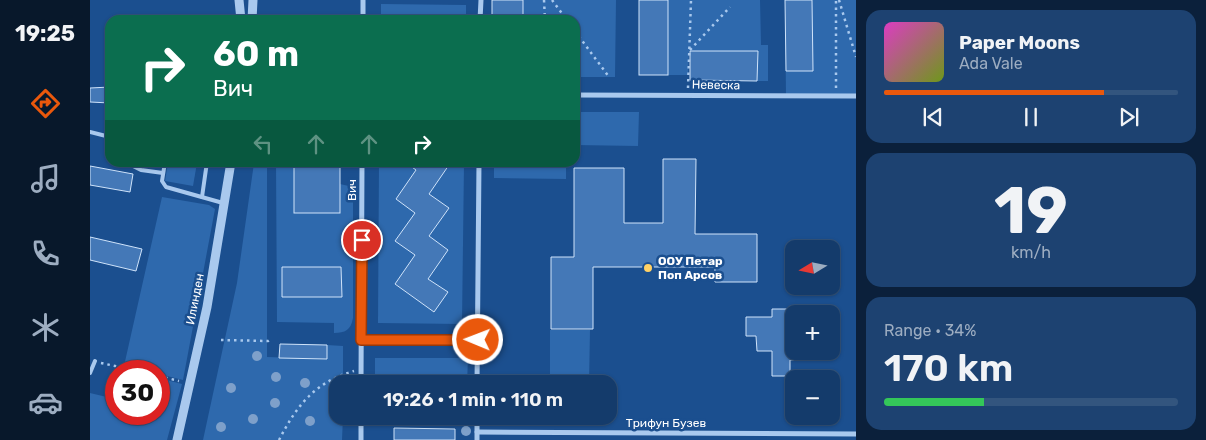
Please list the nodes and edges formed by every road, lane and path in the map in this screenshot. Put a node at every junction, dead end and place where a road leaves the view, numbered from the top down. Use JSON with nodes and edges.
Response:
{"nodes":[{"id":1,"x":239,"y":0,"type":"edge"},
{"id":2,"x":253,"y":0,"type":"edge"},
{"id":3,"x":363,"y":0,"type":"edge"},
{"id":4,"x":481,"y":0,"type":"edge"},
{"id":5,"x":544,"y":0,"type":"edge"},
{"id":6,"x":552,"y":0,"type":"edge"},
{"id":7,"x":691,"y":0,"type":"edge"},
{"id":8,"x":837,"y":0,"type":"edge"},
{"id":9,"x":730,"y":7,"type":"dead end"},
{"id":10,"x":240,"y":15,"type":"edge"},
{"id":11,"x":252,"y":15,"type":"edge"},
{"id":12,"x":363,"y":15,"type":"edge"},
{"id":13,"x":480,"y":15,"type":"edge"},
{"id":14,"x":545,"y":15,"type":"edge"},
{"id":15,"x":562,"y":15,"type":"edge"},
{"id":16,"x":580,"y":38,"type":"edge"},
{"id":17,"x":689,"y":50,"type":"junction"},
{"id":18,"x":856,"y":57,"type":"edge"},
{"id":19,"x":609,"y":77,"type":"dead end"},
{"id":20,"x":580,"y":94,"type":"edge"},
{"id":21,"x":688,"y":95,"type":"junction"},
{"id":22,"x":836,"y":96,"type":"junction"},
{"id":23,"x":856,"y":96,"type":"edge"},
{"id":24,"x":90,"y":132,"type":"edge"},
{"id":25,"x":105,"y":136,"type":"edge"},
{"id":26,"x":135,"y":167,"type":"edge"},
{"id":27,"x":164,"y":167,"type":"edge"},
{"id":28,"x":206,"y":167,"type":"edge"},
{"id":29,"x":230,"y":167,"type":"edge"},
{"id":30,"x":362,"y":167,"type":"edge"},
{"id":31,"x":479,"y":167,"type":"edge"},
{"id":32,"x":163,"y":172,"type":"junction"},
{"id":33,"x":202,"y":197,"type":"junction"},
{"id":34,"x":225,"y":204,"type":"junction"},
{"id":35,"x":272,"y":338,"type":"dead end"},
{"id":36,"x":221,"y":340,"type":"dead end"},
{"id":37,"x":361,"y":340,"type":"junction"},
{"id":38,"x":478,"y":340,"type":"junction"},
{"id":39,"x":95,"y":361,"type":"joint"},
{"id":40,"x":105,"y":363,"type":"edge"},
{"id":41,"x":361,"y":368,"type":"junction"},
{"id":42,"x":90,"y":373,"type":"edge"},
{"id":43,"x":361,"y":375,"type":"edge"},
{"id":44,"x":477,"y":375,"type":"edge"},
{"id":45,"x":170,"y":379,"type":"edge"},
{"id":46,"x":190,"y":384,"type":"junction"},
{"id":47,"x":361,"y":425,"type":"edge"},
{"id":48,"x":477,"y":425,"type":"edge"},
{"id":49,"x":477,"y":432,"type":"junction"},
{"id":50,"x":856,"y":434,"type":"edge"},
{"id":51,"x":177,"y":440,"type":"edge"},
{"id":52,"x":279,"y":440,"type":"edge"},
{"id":53,"x":360,"y":440,"type":"edge"},
{"id":54,"x":477,"y":440,"type":"edge"}],
"edges":[{"from":1,"to":10,"type":"street"},
{"from":2,"to":11,"type":"street"},
{"from":3,"to":12,"type":"street"},
{"from":4,"to":13,"type":"street"},
{"from":5,"to":14,"type":"path"},
{"from":6,"to":15,"type":"path"},
{"from":7,"to":17,"type":"path"},
{"from":8,"to":18,"type":"path"},
{"from":8,"to":22,"type":"path"},
{"from":9,"to":17,"type":"path"},
{"from":16,"to":19,"type":"path"},
{"from":17,"to":21,"type":"path"},
{"from":20,"to":21,"type":"street","name":"Невеска"},
{"from":21,"to":22,"type":"street","name":"Невеска"},
{"from":22,"to":23,"type":"street","name":"Невеска"},
{"from":24,"to":25,"type":"lane"},
{"from":26,"to":32,"type":"lane"},
{"from":27,"to":32,"type":"lane"},
{"from":28,"to":33,"type":"lane"},
{"from":29,"to":34,"type":"street","name":"Илинден"},
{"from":30,"to":37,"type":"street","name":"Вич"},
{"from":31,"to":38,"type":"street"},
{"from":32,"to":33,"type":"lane"},
{"from":33,"to":34,"type":"lane"},
{"from":34,"to":46,"type":"street","name":"Илинден"},
{"from":35,"to":36,"type":"path"},
{"from":37,"to":38,"type":"street"},
{"from":37,"to":41,"type":"street","name":"Вич"},
{"from":38,"to":44,"type":"street"},
{"from":39,"to":40,"type":"path"},
{"from":39,"to":42,"type":"lane"},
{"from":41,"to":43,"type":"street","name":"Вич"},
{"from":41,"to":52,"type":"path"},
{"from":45,"to":46,"type":"path"},
{"from":46,"to":51,"type":"street","name":"Илинден"},
{"from":47,"to":53,"type":"street"},
{"from":48,"to":49,"type":"street"},
{"from":49,"to":50,"type":"street","name":"Трифун Бузев"},
{"from":49,"to":54,"type":"street"}]}
